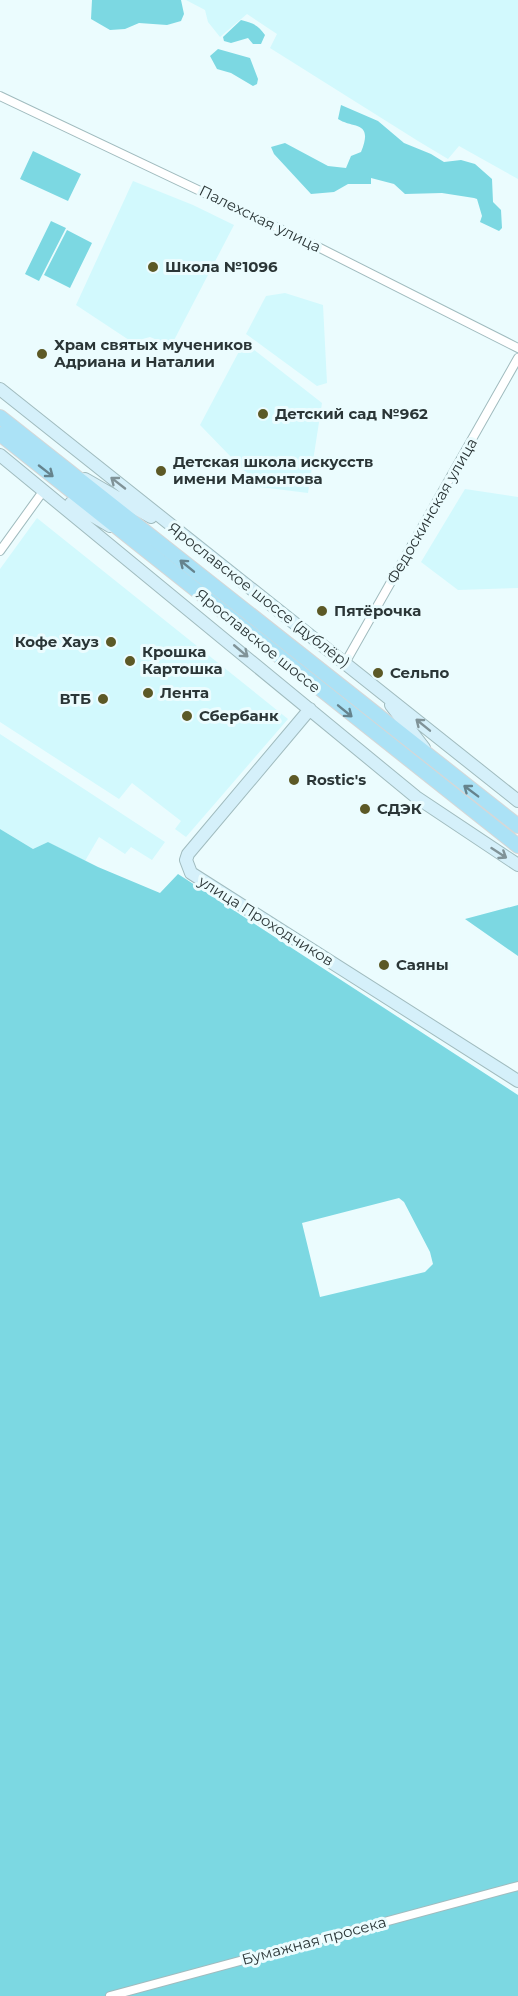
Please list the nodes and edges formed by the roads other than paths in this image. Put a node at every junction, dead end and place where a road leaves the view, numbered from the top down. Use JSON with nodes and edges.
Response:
{"nodes":[{"id":1,"x":0,"y":96,"type":"edge"},
{"id":2,"x":518,"y":348,"type":"edge"},
{"id":3,"x":518,"y":358,"type":"edge"},
{"id":4,"x":0,"y":389,"type":"edge"},
{"id":5,"x":0,"y":417,"type":"edge"},
{"id":6,"x":0,"y":434,"type":"edge"},
{"id":7,"x":0,"y":455,"type":"edge"},
{"id":8,"x":60,"y":465,"type":"junction"},
{"id":9,"x":26,"y":476,"type":"junction"},
{"id":10,"x":44,"y":490,"type":"junction"},
{"id":11,"x":179,"y":531,"type":"junction"},
{"id":12,"x":128,"y":536,"type":"junction"},
{"id":13,"x":0,"y":551,"type":"edge"},
{"id":14,"x":345,"y":663,"type":"junction"},
{"id":15,"x":381,"y":692,"type":"junction"},
{"id":16,"x":310,"y":709,"type":"junction"},
{"id":17,"x":450,"y":775,"type":"junction"},
{"id":18,"x":518,"y":801,"type":"edge"},
{"id":19,"x":518,"y":826,"type":"edge"},
{"id":20,"x":518,"y":846,"type":"edge"},
{"id":21,"x":518,"y":865,"type":"edge"},
{"id":22,"x":518,"y":1081,"type":"edge"},
{"id":23,"x":518,"y":1886,"type":"edge"},
{"id":24,"x":110,"y":1996,"type":"edge"}],
"edges":[{"from":1,"to":2,"type":"street","name":"Палехская улица"},
{"from":3,"to":14,"type":"street","name":"Федоскинская улица"},
{"from":11,"to":4,"type":"street","name":"Ярославское шоссе (дублёр)","one_way":true},
{"from":5,"to":8,"type":"main road","name":"Ярославское шоссе"},
{"from":6,"to":12,"type":"main road","name":"Ярославское шоссе","one_way":true},
{"from":7,"to":9,"type":"street"},
{"from":8,"to":11,"type":"street"},
{"from":17,"to":8,"type":"main road","name":"Ярославское шоссе","one_way":true},
{"from":9,"to":10,"type":"street"},
{"from":9,"to":12,"type":"street"},
{"from":10,"to":13,"type":"street"},
{"from":10,"to":16,"type":"street","one_way":true},
{"from":11,"to":14,"type":"street","name":"Ярославское шоссе (дублёр)"},
{"from":12,"to":20,"type":"main road","name":"Ярославское шоссе","one_way":true},
{"from":14,"to":15,"type":"street","name":"Ярославское шоссе (дублёр)"},
{"from":15,"to":17,"type":"street"},
{"from":18,"to":15,"type":"street","name":"Ярославское шоссе (дублёр)","one_way":true},
{"from":16,"to":21,"type":"street","one_way":true},
{"from":16,"to":22,"type":"street","name":"улица Проходчиков"},
{"from":19,"to":17,"type":"main road","name":"Ярославское шоссе","one_way":true},
{"from":23,"to":24,"type":"street","name":"Бумажная просека"}]}
